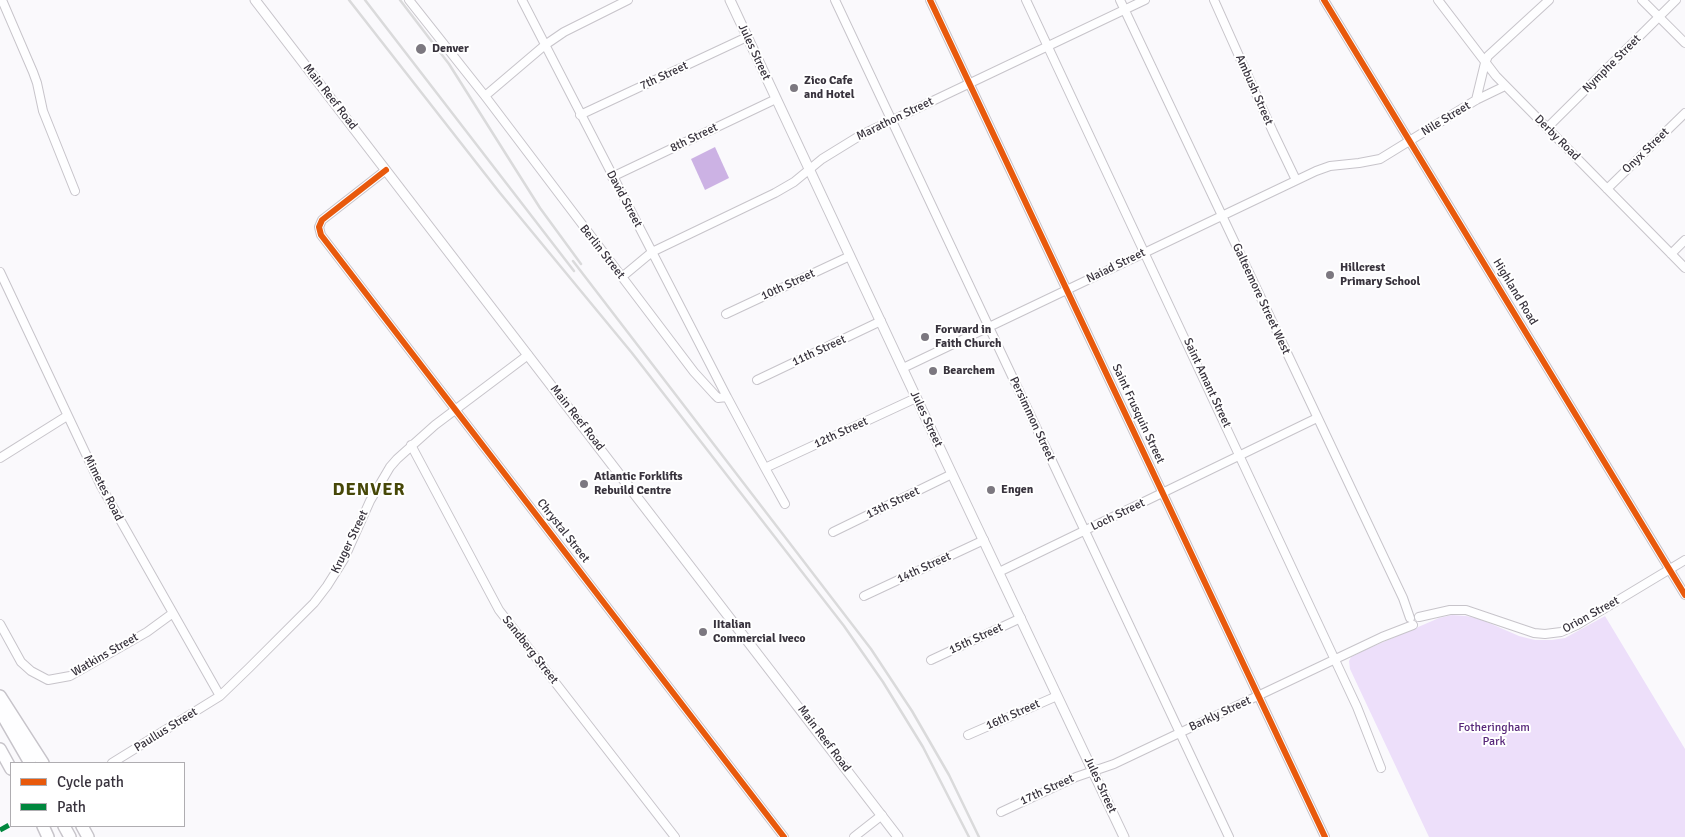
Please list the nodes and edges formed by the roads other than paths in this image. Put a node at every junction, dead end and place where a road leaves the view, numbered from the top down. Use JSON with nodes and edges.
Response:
{"nodes":[{"id":1,"x":2,"y":0,"type":"edge"},
{"id":2,"x":255,"y":0,"type":"edge"},
{"id":3,"x":410,"y":0,"type":"edge"},
{"id":4,"x":522,"y":0,"type":"edge"},
{"id":5,"x":628,"y":0,"type":"edge"},
{"id":6,"x":730,"y":0,"type":"edge"},
{"id":7,"x":835,"y":0,"type":"edge"},
{"id":8,"x":930,"y":0,"type":"edge"},
{"id":9,"x":1026,"y":0,"type":"edge"},
{"id":10,"x":1120,"y":0,"type":"edge"},
{"id":11,"x":1145,"y":0,"type":"edge"},
{"id":12,"x":1214,"y":0,"type":"edge"},
{"id":13,"x":1324,"y":0,"type":"edge"},
{"id":14,"x":1438,"y":0,"type":"edge"},
{"id":15,"x":1549,"y":0,"type":"edge"},
{"id":16,"x":1642,"y":0,"type":"edge"},
{"id":17,"x":1676,"y":0,"type":"edge"},
{"id":18,"x":1125,"y":10,"type":"junction"},
{"id":19,"x":1659,"y":17,"type":"junction"},
{"id":20,"x":747,"y":37,"type":"junction"},
{"id":21,"x":1685,"y":43,"type":"edge"},
{"id":22,"x":545,"y":45,"type":"junction"},
{"id":23,"x":1048,"y":47,"type":"junction"},
{"id":24,"x":1485,"y":63,"type":"junction"},
{"id":25,"x":970,"y":84,"type":"junction"},
{"id":26,"x":1506,"y":86,"type":"junction"},
{"id":27,"x":485,"y":96,"type":"junction"},
{"id":28,"x":776,"y":99,"type":"junction"},
{"id":29,"x":1476,"y":100,"type":"junction"},
{"id":30,"x":1685,"y":113,"type":"edge"},
{"id":31,"x":580,"y":115,"type":"junction"},
{"id":32,"x":891,"y":120,"type":"junction"},
{"id":33,"x":1547,"y":128,"type":"junction"},
{"id":34,"x":1410,"y":140,"type":"junction"},
{"id":35,"x":1330,"y":166,"type":"joint"},
{"id":36,"x":809,"y":168,"type":"junction"},
{"id":37,"x":386,"y":170,"type":"junction"},
{"id":38,"x":612,"y":177,"type":"junction"},
{"id":39,"x":1296,"y":180,"type":"junction"},
{"id":40,"x":1607,"y":189,"type":"junction"},
{"id":41,"x":76,"y":191,"type":"dead end"},
{"id":42,"x":1222,"y":215,"type":"junction"},
{"id":43,"x":1685,"y":240,"type":"edge"},
{"id":44,"x":652,"y":252,"type":"junction"},
{"id":45,"x":1145,"y":253,"type":"junction"},
{"id":46,"x":1671,"y":254,"type":"junction"},
{"id":47,"x":850,"y":256,"type":"junction"},
{"id":48,"x":1685,"y":268,"type":"edge"},
{"id":49,"x":0,"y":272,"type":"edge"},
{"id":50,"x":622,"y":277,"type":"junction"},
{"id":51,"x":1067,"y":290,"type":"junction"},
{"id":52,"x":726,"y":314,"type":"dead end"},
{"id":53,"x":881,"y":322,"type":"junction"},
{"id":54,"x":989,"y":326,"type":"junction"},
{"id":55,"x":528,"y":355,"type":"junction"},
{"id":56,"x":902,"y":368,"type":"junction"},
{"id":57,"x":757,"y":380,"type":"dead end"},
{"id":58,"x":727,"y":397,"type":"junction"},
{"id":59,"x":916,"y":398,"type":"junction"},
{"id":60,"x":455,"y":409,"type":"junction"},
{"id":61,"x":67,"y":416,"type":"junction"},
{"id":62,"x":1317,"y":418,"type":"junction"},
{"id":63,"x":411,"y":445,"type":"junction"},
{"id":64,"x":1241,"y":455,"type":"junction"},
{"id":65,"x":0,"y":458,"type":"edge"},
{"id":66,"x":764,"y":468,"type":"junction"},
{"id":67,"x":952,"y":474,"type":"junction"},
{"id":68,"x":1163,"y":493,"type":"junction"},
{"id":69,"x":786,"y":504,"type":"dead end"},
{"id":70,"x":1084,"y":531,"type":"junction"},
{"id":71,"x":833,"y":532,"type":"dead end"},
{"id":72,"x":984,"y":540,"type":"junction"},
{"id":73,"x":1685,"y":560,"type":"edge"},
{"id":74,"x":1669,"y":570,"type":"junction"},
{"id":75,"x":999,"y":572,"type":"junction"},
{"id":76,"x":1685,"y":595,"type":"edge"},
{"id":77,"x":864,"y":596,"type":"dead end"},
{"id":78,"x":173,"y":613,"type":"junction"},
{"id":79,"x":1021,"y":618,"type":"junction"},
{"id":80,"x":1414,"y":620,"type":"junction"},
{"id":81,"x":0,"y":624,"type":"edge"},
{"id":82,"x":931,"y":660,"type":"dead end"},
{"id":83,"x":1335,"y":660,"type":"junction"},
{"id":84,"x":0,"y":696,"type":"edge"},
{"id":85,"x":220,"y":696,"type":"junction"},
{"id":86,"x":1057,"y":696,"type":"junction"},
{"id":87,"x":1258,"y":696,"type":"junction"},
{"id":88,"x":0,"y":711,"type":"edge"},
{"id":89,"x":1180,"y":733,"type":"junction"},
{"id":90,"x":968,"y":735,"type":"dead end"},
{"id":91,"x":0,"y":748,"type":"edge"},
{"id":92,"x":29,"y":762,"type":"edge"},
{"id":93,"x":42,"y":762,"type":"edge"},
{"id":94,"x":114,"y":762,"type":"edge"},
{"id":95,"x":10,"y":767,"type":"edge"},
{"id":96,"x":1381,"y":768,"type":"dead end"},
{"id":97,"x":1093,"y":772,"type":"junction"},
{"id":98,"x":1001,"y":812,"type":"dead end"},
{"id":99,"x":882,"y":815,"type":"junction"},
{"id":100,"x":675,"y":837,"type":"edge"},
{"id":101,"x":784,"y":837,"type":"edge"},
{"id":102,"x":854,"y":837,"type":"edge"},
{"id":103,"x":898,"y":837,"type":"edge"},
{"id":104,"x":1124,"y":837,"type":"edge"},
{"id":105,"x":1229,"y":837,"type":"edge"},
{"id":106,"x":1325,"y":837,"type":"edge"}],
"edges":[{"from":1,"to":41,"type":"street"},
{"from":2,"to":37,"type":"main road","name":"Main Reef Road"},
{"from":3,"to":27,"type":"street","name":"Berlin Street"},
{"from":4,"to":22,"type":"street","name":"David Street"},
{"from":5,"to":22,"type":"street"},
{"from":6,"to":20,"type":"main road","name":"Jules Street"},
{"from":7,"to":32,"type":"street","name":"Persimmon Street"},
{"from":8,"to":25,"type":"street","name":"Saint Frusquin Street"},
{"from":9,"to":23,"type":"street","name":"Saint Amant Street"},
{"from":10,"to":18,"type":"street","name":"Galteemore Street West"},
{"from":11,"to":18,"type":"street","name":"Marathon Street"},
{"from":12,"to":39,"type":"street","name":"Ambush Street"},
{"from":13,"to":34,"type":"street","name":"Highland Road"},
{"from":14,"to":24,"type":"street","name":"Derby Road"},
{"from":15,"to":24,"type":"street"},
{"from":16,"to":19,"type":"street"},
{"from":17,"to":19,"type":"street","name":"Nymphe Street"},
{"from":18,"to":23,"type":"street","name":"Marathon Street"},
{"from":18,"to":42,"type":"street","name":"Galteemore Street West"},
{"from":19,"to":21,"type":"street"},
{"from":19,"to":33,"type":"street","name":"Nymphe Street"},
{"from":20,"to":28,"type":"main road","name":"Jules Street"},
{"from":20,"to":31,"type":"street","name":"7th Street"},
{"from":22,"to":27,"type":"street"},
{"from":22,"to":31,"type":"street","name":"David Street"},
{"from":23,"to":25,"type":"street","name":"Marathon Street"},
{"from":23,"to":45,"type":"street","name":"Saint Amant Street"},
{"from":24,"to":26,"type":"street","name":"Derby Road"},
{"from":24,"to":29,"type":"street"},
{"from":25,"to":32,"type":"street","name":"Marathon Street"},
{"from":25,"to":51,"type":"street","name":"Saint Frusquin Street"},
{"from":26,"to":29,"type":"street","name":"Nile Street"},
{"from":26,"to":33,"type":"street","name":"Derby Road"},
{"from":27,"to":50,"type":"street","name":"Berlin Street"},
{"from":28,"to":36,"type":"main road","name":"Jules Street"},
{"from":28,"to":38,"type":"street","name":"8th Street"},
{"from":29,"to":34,"type":"street","name":"Nile Street"},
{"from":30,"to":40,"type":"street","name":"Onyx Street"},
{"from":31,"to":38,"type":"street","name":"David Street"},
{"from":32,"to":36,"type":"street","name":"Marathon Street"},
{"from":32,"to":54,"type":"street","name":"Persimmon Street"},
{"from":33,"to":40,"type":"street","name":"Derby Road"},
{"from":34,"to":35,"type":"street","name":"Nile Street"},
{"from":34,"to":74,"type":"street","name":"Highland Road"},
{"from":35,"to":39,"type":"street","name":"Naiad Street"},
{"from":36,"to":44,"type":"street","name":"Marathon Street"},
{"from":36,"to":47,"type":"main road","name":"Jules Street"},
{"from":37,"to":55,"type":"main road","name":"Main Reef Road"},
{"from":37,"to":60,"type":"street","name":"Chrystal Street"},
{"from":38,"to":44,"type":"street","name":"David Street"},
{"from":39,"to":42,"type":"street","name":"Naiad Street"},
{"from":40,"to":46,"type":"street","name":"Derby Road"},
{"from":42,"to":45,"type":"street","name":"Naiad Street"},
{"from":42,"to":62,"type":"street","name":"Galteemore Street West"},
{"from":43,"to":46,"type":"street"},
{"from":44,"to":50,"type":"street"},
{"from":44,"to":58,"type":"street","name":"David Street"},
{"from":45,"to":51,"type":"street","name":"Naiad Street"},
{"from":45,"to":64,"type":"street","name":"Saint Amant Street"},
{"from":46,"to":48,"type":"street","name":"Derby Road"},
{"from":47,"to":52,"type":"street","name":"10th Street"},
{"from":47,"to":53,"type":"main road","name":"Jules Street"},
{"from":49,"to":61,"type":"street","name":"Mimetes Road"},
{"from":50,"to":58,"type":"street","name":"Berlin Street"},
{"from":51,"to":54,"type":"street","name":"Naiad Street"},
{"from":51,"to":68,"type":"street","name":"Saint Frusquin Street"},
{"from":53,"to":56,"type":"main road","name":"Jules Street"},
{"from":53,"to":57,"type":"street","name":"11th Street"},
{"from":54,"to":56,"type":"street","name":"Naiad Street"},
{"from":54,"to":70,"type":"street","name":"Persimmon Street"},
{"from":55,"to":60,"type":"street","name":"Kruger Street"},
{"from":55,"to":99,"type":"main road","name":"Main Reef Road"},
{"from":56,"to":59,"type":"main road","name":"Jules Street"},
{"from":58,"to":66,"type":"street"},
{"from":59,"to":66,"type":"street","name":"12th Street"},
{"from":59,"to":67,"type":"main road","name":"Jules Street"},
{"from":60,"to":63,"type":"street","name":"Kruger Street"},
{"from":60,"to":101,"type":"street","name":"Chrystal Street"},
{"from":61,"to":65,"type":"street"},
{"from":61,"to":78,"type":"street","name":"Mimetes Road"},
{"from":62,"to":64,"type":"street","name":"Loch Street"},
{"from":62,"to":80,"type":"street","name":"Galteemore Street West"},
{"from":63,"to":85,"type":"street","name":"Kruger Street"},
{"from":63,"to":100,"type":"street","name":"Sandberg Street"},
{"from":64,"to":68,"type":"street","name":"Loch Street"},
{"from":64,"to":83,"type":"street","name":"Saint Amant Street"},
{"from":66,"to":69,"type":"street"},
{"from":67,"to":71,"type":"street","name":"13th Street"},
{"from":67,"to":72,"type":"main road","name":"Jules Street"},
{"from":68,"to":70,"type":"street","name":"Loch Street"},
{"from":68,"to":87,"type":"street","name":"Saint Frusquin Street"},
{"from":70,"to":75,"type":"street","name":"Loch Street"},
{"from":70,"to":89,"type":"street","name":"Persimmon Street"},
{"from":72,"to":75,"type":"main road","name":"Jules Street"},
{"from":72,"to":77,"type":"street","name":"14th Street"},
{"from":73,"to":74,"type":"street","name":"Orion Street"},
{"from":74,"to":76,"type":"street","name":"Highland Road"},
{"from":74,"to":80,"type":"street","name":"Orion Street"},
{"from":75,"to":79,"type":"main road","name":"Jules Street"},
{"from":78,"to":81,"type":"street","name":"Watkins Street"},
{"from":78,"to":85,"type":"street","name":"Mimetes Road"},
{"from":79,"to":82,"type":"street","name":"15th Street"},
{"from":79,"to":86,"type":"main road","name":"Jules Street"},
{"from":80,"to":83,"type":"street","name":"Barkly Street"},
{"from":83,"to":87,"type":"street","name":"Barkly Street"},
{"from":83,"to":96,"type":"street","name":"Saint Amant Street"},
{"from":84,"to":93,"type":"highway"},
{"from":85,"to":94,"type":"street","name":"Paullus Street"},
{"from":86,"to":90,"type":"street","name":"16th Street"},
{"from":86,"to":97,"type":"main road","name":"Jules Street"},
{"from":87,"to":89,"type":"street","name":"Barkly Street"},
{"from":87,"to":106,"type":"street","name":"Saint Frusquin Street"},
{"from":88,"to":92,"type":"highway"},
{"from":89,"to":97,"type":"street","name":"Barkly Street"},
{"from":89,"to":105,"type":"street","name":"Persimmon Street"},
{"from":91,"to":95,"type":"highway"},
{"from":97,"to":98,"type":"street","name":"17th Street"},
{"from":97,"to":104,"type":"main road","name":"Jules Street"},
{"from":99,"to":102,"type":"street"},
{"from":99,"to":103,"type":"main road","name":"Main Reef Road"}]}
